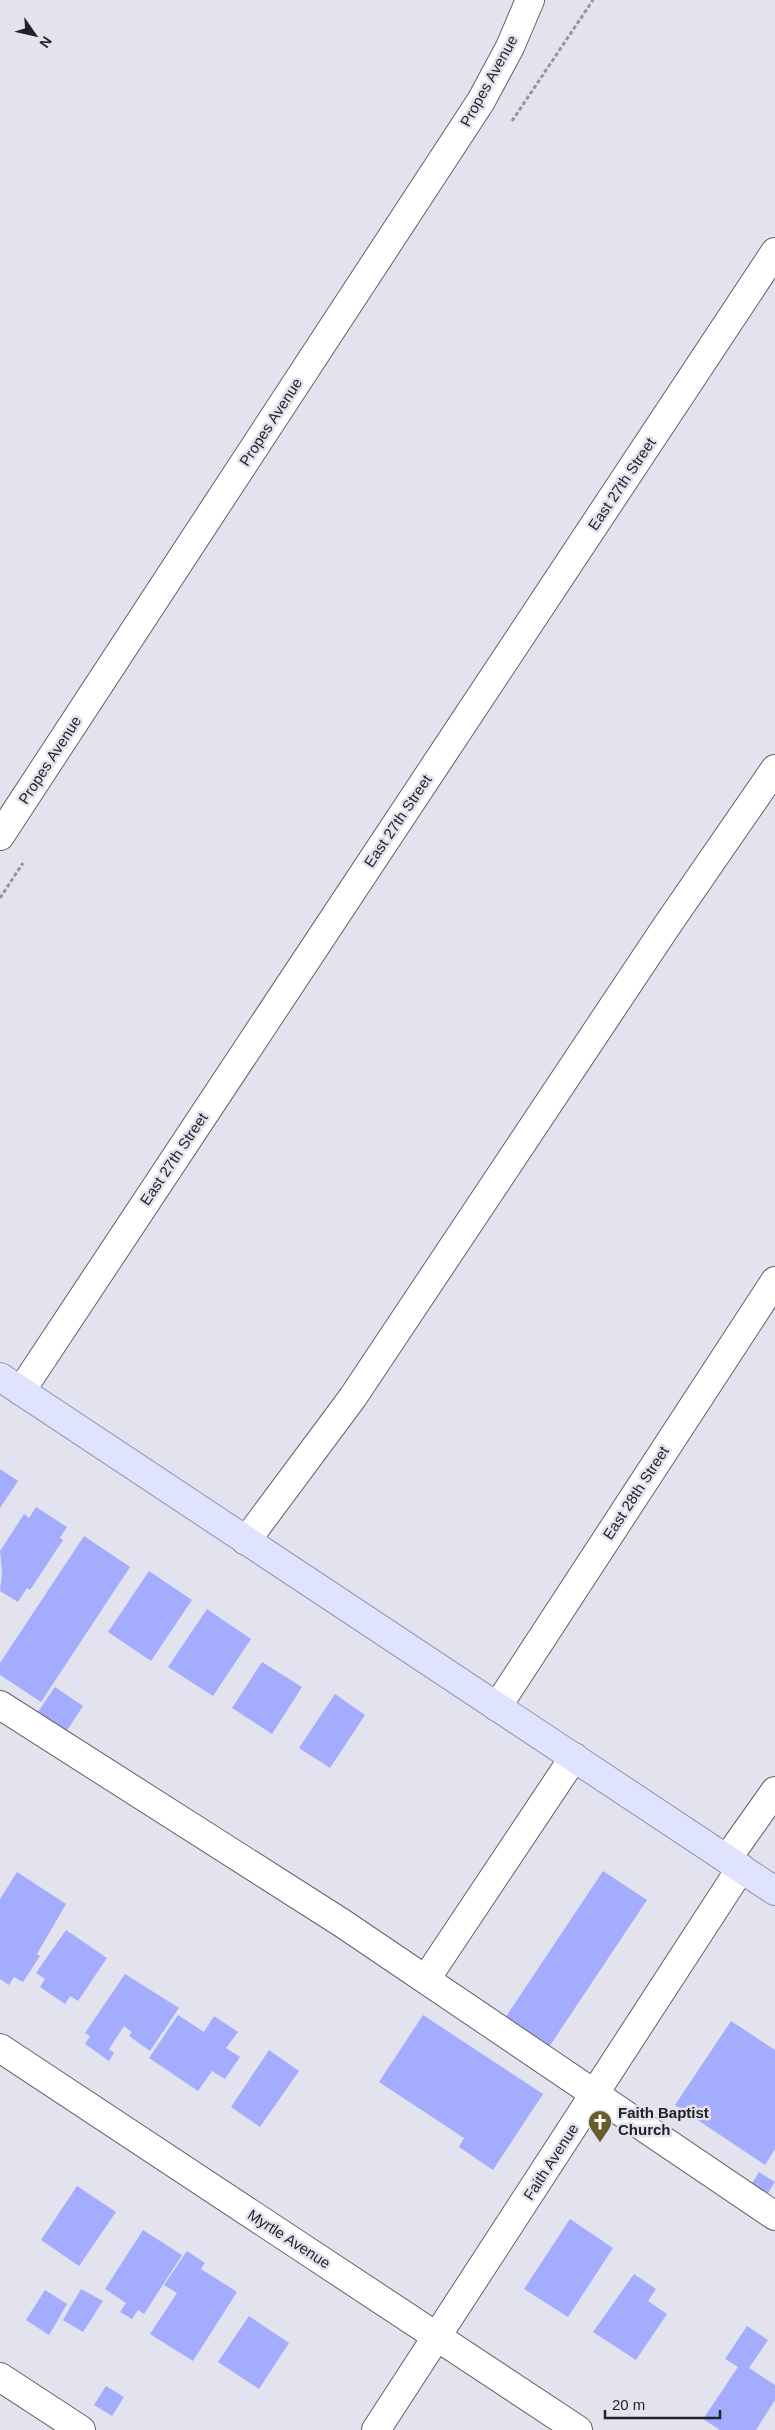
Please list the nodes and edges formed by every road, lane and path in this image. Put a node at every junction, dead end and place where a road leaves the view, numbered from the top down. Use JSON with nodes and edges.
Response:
{"nodes":[{"id":1,"x":530,"y":0,"type":"edge"},
{"id":2,"x":775,"y":252,"type":"edge"},
{"id":3,"x":775,"y":769,"type":"edge"},
{"id":4,"x":0,"y":836,"type":"edge"},
{"id":5,"x":775,"y":1281,"type":"edge"},
{"id":6,"x":10,"y":1384,"type":"edge"},
{"id":7,"x":246,"y":1540,"type":"junction"},
{"id":8,"x":0,"y":1705,"type":"edge"},
{"id":9,"x":497,"y":1707,"type":"junction"},
{"id":10,"x":574,"y":1757,"type":"junction"},
{"id":11,"x":775,"y":1791,"type":"edge"},
{"id":12,"x":734,"y":1864,"type":"junction"},
{"id":13,"x":775,"y":1890,"type":"edge"},
{"id":14,"x":426,"y":1979,"type":"junction"},
{"id":15,"x":0,"y":2048,"type":"edge"},
{"id":16,"x":595,"y":2094,"type":"junction"},
{"id":17,"x":775,"y":2216,"type":"edge"},
{"id":18,"x":437,"y":2337,"type":"junction"},
{"id":19,"x":0,"y":2377,"type":"edge"},
{"id":20,"x":81,"y":2430,"type":"edge"},
{"id":21,"x":376,"y":2430,"type":"edge"},
{"id":22,"x":578,"y":2430,"type":"edge"}],
"edges":[{"from":1,"to":4,"type":"street","name":"Propes Avenue"},
{"from":2,"to":6,"type":"street","name":"East 27th Street"},
{"from":3,"to":7,"type":"street"},
{"from":5,"to":9,"type":"street","name":"East 28th Street"},
{"from":6,"to":7,"type":"main road"},
{"from":7,"to":9,"type":"main road"},
{"from":8,"to":14,"type":"street"},
{"from":9,"to":10,"type":"main road"},
{"from":10,"to":12,"type":"main road"},
{"from":10,"to":14,"type":"street"},
{"from":11,"to":12,"type":"street","name":"Faith Avenue"},
{"from":12,"to":13,"type":"main road"},
{"from":12,"to":16,"type":"street","name":"Faith Avenue"},
{"from":14,"to":16,"type":"street"},
{"from":15,"to":18,"type":"street","name":"Myrtle Avenue"},
{"from":16,"to":17,"type":"street"},
{"from":16,"to":18,"type":"street","name":"Faith Avenue"},
{"from":18,"to":21,"type":"street","name":"Faith Avenue"},
{"from":18,"to":22,"type":"street","name":"Myrtle Avenue"},
{"from":19,"to":20,"type":"street"}]}
